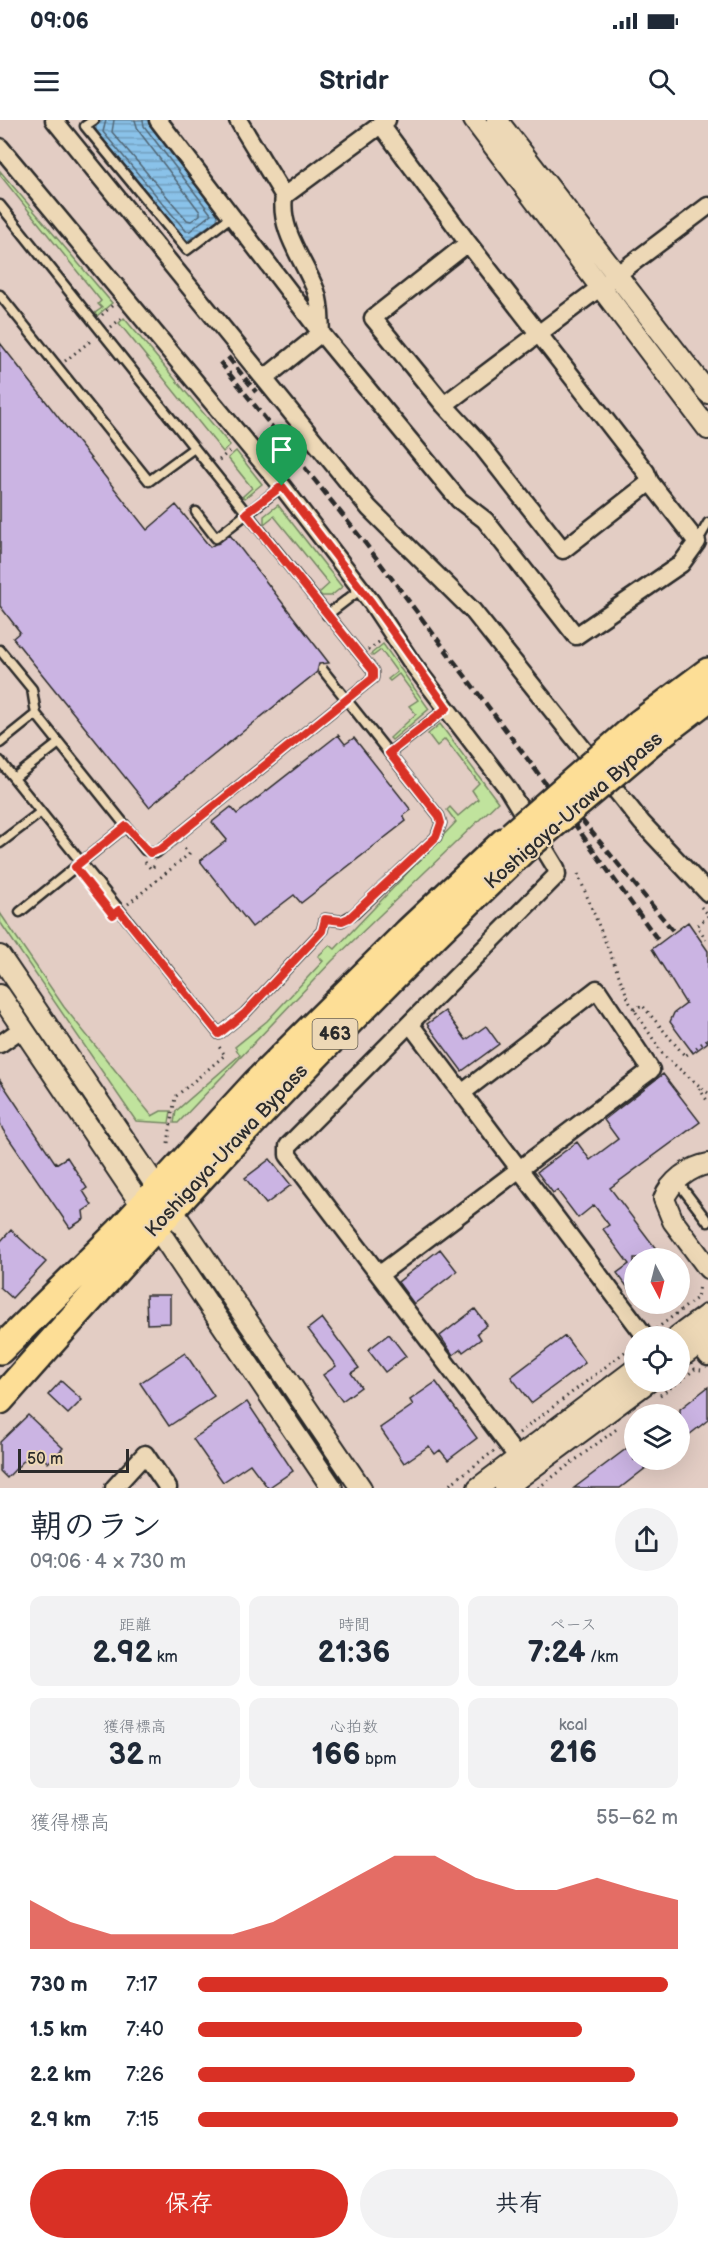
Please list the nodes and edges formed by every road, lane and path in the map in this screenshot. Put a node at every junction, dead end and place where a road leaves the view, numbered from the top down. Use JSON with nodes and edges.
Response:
{"nodes":[{"id":1,"x":54,"y":120,"type":"edge"},
{"id":2,"x":94,"y":120,"type":"edge"},
{"id":3,"x":158,"y":120,"type":"edge"},
{"id":4,"x":238,"y":120,"type":"edge"},
{"id":5,"x":474,"y":120,"type":"edge"},
{"id":6,"x":497,"y":120,"type":"edge"},
{"id":7,"x":384,"y":122,"type":"edge"},
{"id":8,"x":0,"y":147,"type":"edge"},
{"id":9,"x":284,"y":196,"type":"junction"},
{"id":10,"x":0,"y":205,"type":"edge"},
{"id":11,"x":705,"y":215,"type":"edge"},
{"id":12,"x":231,"y":216,"type":"junction"},
{"id":13,"x":468,"y":243,"type":"junction"},
{"id":14,"x":618,"y":274,"type":"junction"},
{"id":15,"x":599,"y":289,"type":"junction"},
{"id":16,"x":0,"y":295,"type":"edge"},
{"id":17,"x":126,"y":315,"type":"dead end"},
{"id":18,"x":108,"y":329,"type":"dead end"},
{"id":19,"x":321,"y":333,"type":"junction"},
{"id":20,"x":97,"y":336,"type":"dead end"},
{"id":21,"x":539,"y":336,"type":"junction"},
{"id":22,"x":63,"y":363,"type":"dead end"},
{"id":23,"x":265,"y":378,"type":"junction"},
{"id":24,"x":708,"y":393,"type":"edge"},
{"id":25,"x":444,"y":405,"type":"junction"},
{"id":26,"x":708,"y":429,"type":"edge"},
{"id":27,"x":236,"y":446,"type":"dead end"},
{"id":28,"x":194,"y":448,"type":"junction"},
{"id":29,"x":209,"y":467,"type":"junction"},
{"id":30,"x":650,"y":482,"type":"junction"},
{"id":31,"x":282,"y":486,"type":"junction"},
{"id":32,"x":196,"y":512,"type":"dead end"},
{"id":33,"x":246,"y":513,"type":"junction"},
{"id":34,"x":708,"y":523,"type":"edge"},
{"id":35,"x":697,"y":542,"type":"junction"},
{"id":36,"x":361,"y":589,"type":"junction"},
{"id":37,"x":327,"y":615,"type":"junction"},
{"id":38,"x":0,"y":650,"type":"edge"},
{"id":39,"x":322,"y":669,"type":"dead end"},
{"id":40,"x":708,"y":672,"type":"edge"},
{"id":41,"x":708,"y":699,"type":"edge"},
{"id":42,"x":447,"y":708,"type":"junction"},
{"id":43,"x":36,"y":714,"type":"junction"},
{"id":44,"x":647,"y":731,"type":"junction"},
{"id":45,"x":59,"y":742,"type":"junction"},
{"id":46,"x":0,"y":743,"type":"edge"},
{"id":47,"x":389,"y":753,"type":"junction"},
{"id":48,"x":0,"y":761,"type":"edge"},
{"id":49,"x":14,"y":778,"type":"junction"},
{"id":50,"x":41,"y":812,"type":"junction"},
{"id":51,"x":123,"y":829,"type":"junction"},
{"id":52,"x":188,"y":839,"type":"dead end"},
{"id":53,"x":0,"y":843,"type":"edge"},
{"id":54,"x":181,"y":844,"type":"junction"},
{"id":55,"x":173,"y":850,"type":"dead end"},
{"id":56,"x":81,"y":862,"type":"junction"},
{"id":57,"x":158,"y":863,"type":"dead end"},
{"id":58,"x":578,"y":874,"type":"dead end"},
{"id":59,"x":708,"y":893,"type":"edge"},
{"id":60,"x":119,"y":910,"type":"junction"},
{"id":61,"x":20,"y":912,"type":"dead end"},
{"id":62,"x":708,"y":916,"type":"edge"},
{"id":63,"x":708,"y":942,"type":"edge"},
{"id":64,"x":0,"y":956,"type":"edge"},
{"id":65,"x":0,"y":995,"type":"edge"},
{"id":66,"x":634,"y":1010,"type":"junction"},
{"id":67,"x":410,"y":1024,"type":"junction"},
{"id":68,"x":23,"y":1028,"type":"junction"},
{"id":69,"x":708,"y":1039,"type":"edge"},
{"id":70,"x":214,"y":1040,"type":"dead end"},
{"id":71,"x":0,"y":1044,"type":"edge"},
{"id":72,"x":697,"y":1084,"type":"junction"},
{"id":73,"x":462,"y":1093,"type":"junction"},
{"id":74,"x":708,"y":1093,"type":"edge"},
{"id":75,"x":708,"y":1102,"type":"edge"},
{"id":76,"x":168,"y":1143,"type":"dead end"},
{"id":77,"x":708,"y":1164,"type":"edge"},
{"id":78,"x":519,"y":1170,"type":"junction"},
{"id":79,"x":677,"y":1181,"type":"junction"},
{"id":80,"x":156,"y":1207,"type":"junction"},
{"id":81,"x":708,"y":1222,"type":"edge"},
{"id":82,"x":708,"y":1268,"type":"edge"},
{"id":83,"x":379,"y":1275,"type":"junction"},
{"id":84,"x":699,"y":1285,"type":"dead end"},
{"id":85,"x":708,"y":1314,"type":"edge"},
{"id":86,"x":644,"y":1326,"type":"edge"},
{"id":87,"x":659,"y":1326,"type":"edge"},
{"id":88,"x":690,"y":1327,"type":"edge"},
{"id":89,"x":704,"y":1346,"type":"edge"},
{"id":90,"x":0,"y":1350,"type":"edge"},
{"id":91,"x":690,"y":1353,"type":"edge"},
{"id":92,"x":624,"y":1354,"type":"edge"},
{"id":93,"x":707,"y":1372,"type":"edge"},
{"id":94,"x":690,"y":1373,"type":"edge"},
{"id":95,"x":624,"y":1377,"type":"edge"},
{"id":96,"x":635,"y":1392,"type":"edge"},
{"id":97,"x":0,"y":1400,"type":"edge"},
{"id":98,"x":624,"y":1424,"type":"edge"},
{"id":99,"x":512,"y":1450,"type":"junction"},
{"id":100,"x":114,"y":1488,"type":"edge"},
{"id":101,"x":168,"y":1488,"type":"edge"},
{"id":102,"x":332,"y":1488,"type":"edge"},
{"id":103,"x":361,"y":1488,"type":"edge"},
{"id":104,"x":445,"y":1488,"type":"edge"},
{"id":105,"x":478,"y":1488,"type":"edge"},
{"id":106,"x":505,"y":1488,"type":"edge"},
{"id":107,"x":538,"y":1488,"type":"edge"}],
"edges":[{"from":1,"to":23,"type":"street"},
{"from":2,"to":12,"type":"lane"},
{"from":3,"to":12,"type":"street"},
{"from":4,"to":9,"type":"street"},
{"from":5,"to":15,"type":"street"},
{"from":6,"to":14,"type":"street"},
{"from":7,"to":9,"type":"street"},
{"from":7,"to":13,"type":"street"},
{"from":8,"to":31,"type":"street"},
{"from":9,"to":19,"type":"street"},
{"from":10,"to":28,"type":"lane"},
{"from":11,"to":14,"type":"street"},
{"from":12,"to":19,"type":"street"},
{"from":13,"to":21,"type":"street"},
{"from":13,"to":25,"type":"street"},
{"from":14,"to":15,"type":"street"},
{"from":14,"to":24,"type":"street"},
{"from":15,"to":21,"type":"street"},
{"from":15,"to":26,"type":"street"},
{"from":16,"to":28,"type":"lane"},
{"from":17,"to":18,"type":"path"},
{"from":19,"to":23,"type":"street"},
{"from":19,"to":35,"type":"street"},
{"from":20,"to":22,"type":"path"},
{"from":21,"to":25,"type":"street"},
{"from":21,"to":30,"type":"street"},
{"from":23,"to":59,"type":"street"},
{"from":25,"to":30,"type":"street"},
{"from":27,"to":29,"type":"path"},
{"from":28,"to":29,"type":"lane"},
{"from":29,"to":33,"type":"lane"},
{"from":30,"to":35,"type":"street"},
{"from":31,"to":33,"type":"lane"},
{"from":31,"to":36,"type":"street"},
{"from":32,"to":33,"type":"lane"},
{"from":33,"to":37,"type":"lane"},
{"from":34,"to":35,"type":"lane"},
{"from":36,"to":37,"type":"lane"},
{"from":36,"to":42,"type":"street"},
{"from":37,"to":51,"type":"lane"},
{"from":38,"to":43,"type":"lane"},
{"from":39,"to":47,"type":"lane","bridge":true},
{"from":40,"to":44,"type":"highway","name":"Koshigaya-Urawa Bypass","number":"463"},
{"from":41,"to":44,"type":"highway","name":"Koshigaya-Urawa Bypass","number":"463"},
{"from":42,"to":47,"type":"lane"},
{"from":42,"to":67,"type":"street"},
{"from":43,"to":45,"type":"lane"},
{"from":43,"to":46,"type":"lane"},
{"from":44,"to":80,"type":"highway","name":"Koshigaya-Urawa Bypass","number":"463","bridge":true},
{"from":45,"to":49,"type":"lane"},
{"from":45,"to":51,"type":"lane"},
{"from":47,"to":60,"type":"lane","bridge":true},
{"from":48,"to":49,"type":"lane"},
{"from":49,"to":50,"type":"lane"},
{"from":50,"to":53,"type":"lane"},
{"from":50,"to":56,"type":"lane"},
{"from":51,"to":56,"type":"lane"},
{"from":51,"to":57,"type":"path"},
{"from":52,"to":54,"type":"path"},
{"from":54,"to":55,"type":"path"},
{"from":54,"to":60,"type":"path"},
{"from":56,"to":60,"type":"lane"},
{"from":56,"to":61,"type":"lane"},
{"from":58,"to":66,"type":"path"},
{"from":62,"to":63,"type":"path"},
{"from":64,"to":80,"type":"street"},
{"from":65,"to":68,"type":"street"},
{"from":66,"to":69,"type":"path"},
{"from":66,"to":72,"type":"path"},
{"from":67,"to":73,"type":"street"},
{"from":67,"to":83,"type":"street"},
{"from":68,"to":71,"type":"street"},
{"from":68,"to":80,"type":"street"},
{"from":70,"to":76,"type":"path"},
{"from":72,"to":74,"type":"path"},
{"from":72,"to":75,"type":"path"},
{"from":73,"to":78,"type":"street"},
{"from":73,"to":78,"type":"street"},
{"from":77,"to":79,"type":"street"},
{"from":78,"to":83,"type":"street"},
{"from":78,"to":86,"type":"street"},
{"from":79,"to":81,"type":"lane"},
{"from":79,"to":82,"type":"street"},
{"from":80,"to":90,"type":"highway","name":"Koshigaya-Urawa Bypass","number":"463"},
{"from":80,"to":97,"type":"highway","name":"Koshigaya-Urawa Bypass","number":"463"},
{"from":80,"to":102,"type":"street"},
{"from":80,"to":103,"type":"street"},
{"from":83,"to":99,"type":"street"},
{"from":84,"to":87,"type":"path"},
{"from":85,"to":88,"type":"street"},
{"from":89,"to":91,"type":"street"},
{"from":92,"to":99,"type":"path"},
{"from":93,"to":94,"type":"path"},
{"from":95,"to":99,"type":"street"},
{"from":96,"to":106,"type":"street"},
{"from":98,"to":107,"type":"path"},
{"from":99,"to":104,"type":"path"},
{"from":99,"to":105,"type":"street"},
{"from":100,"to":101,"type":"street"}]}
